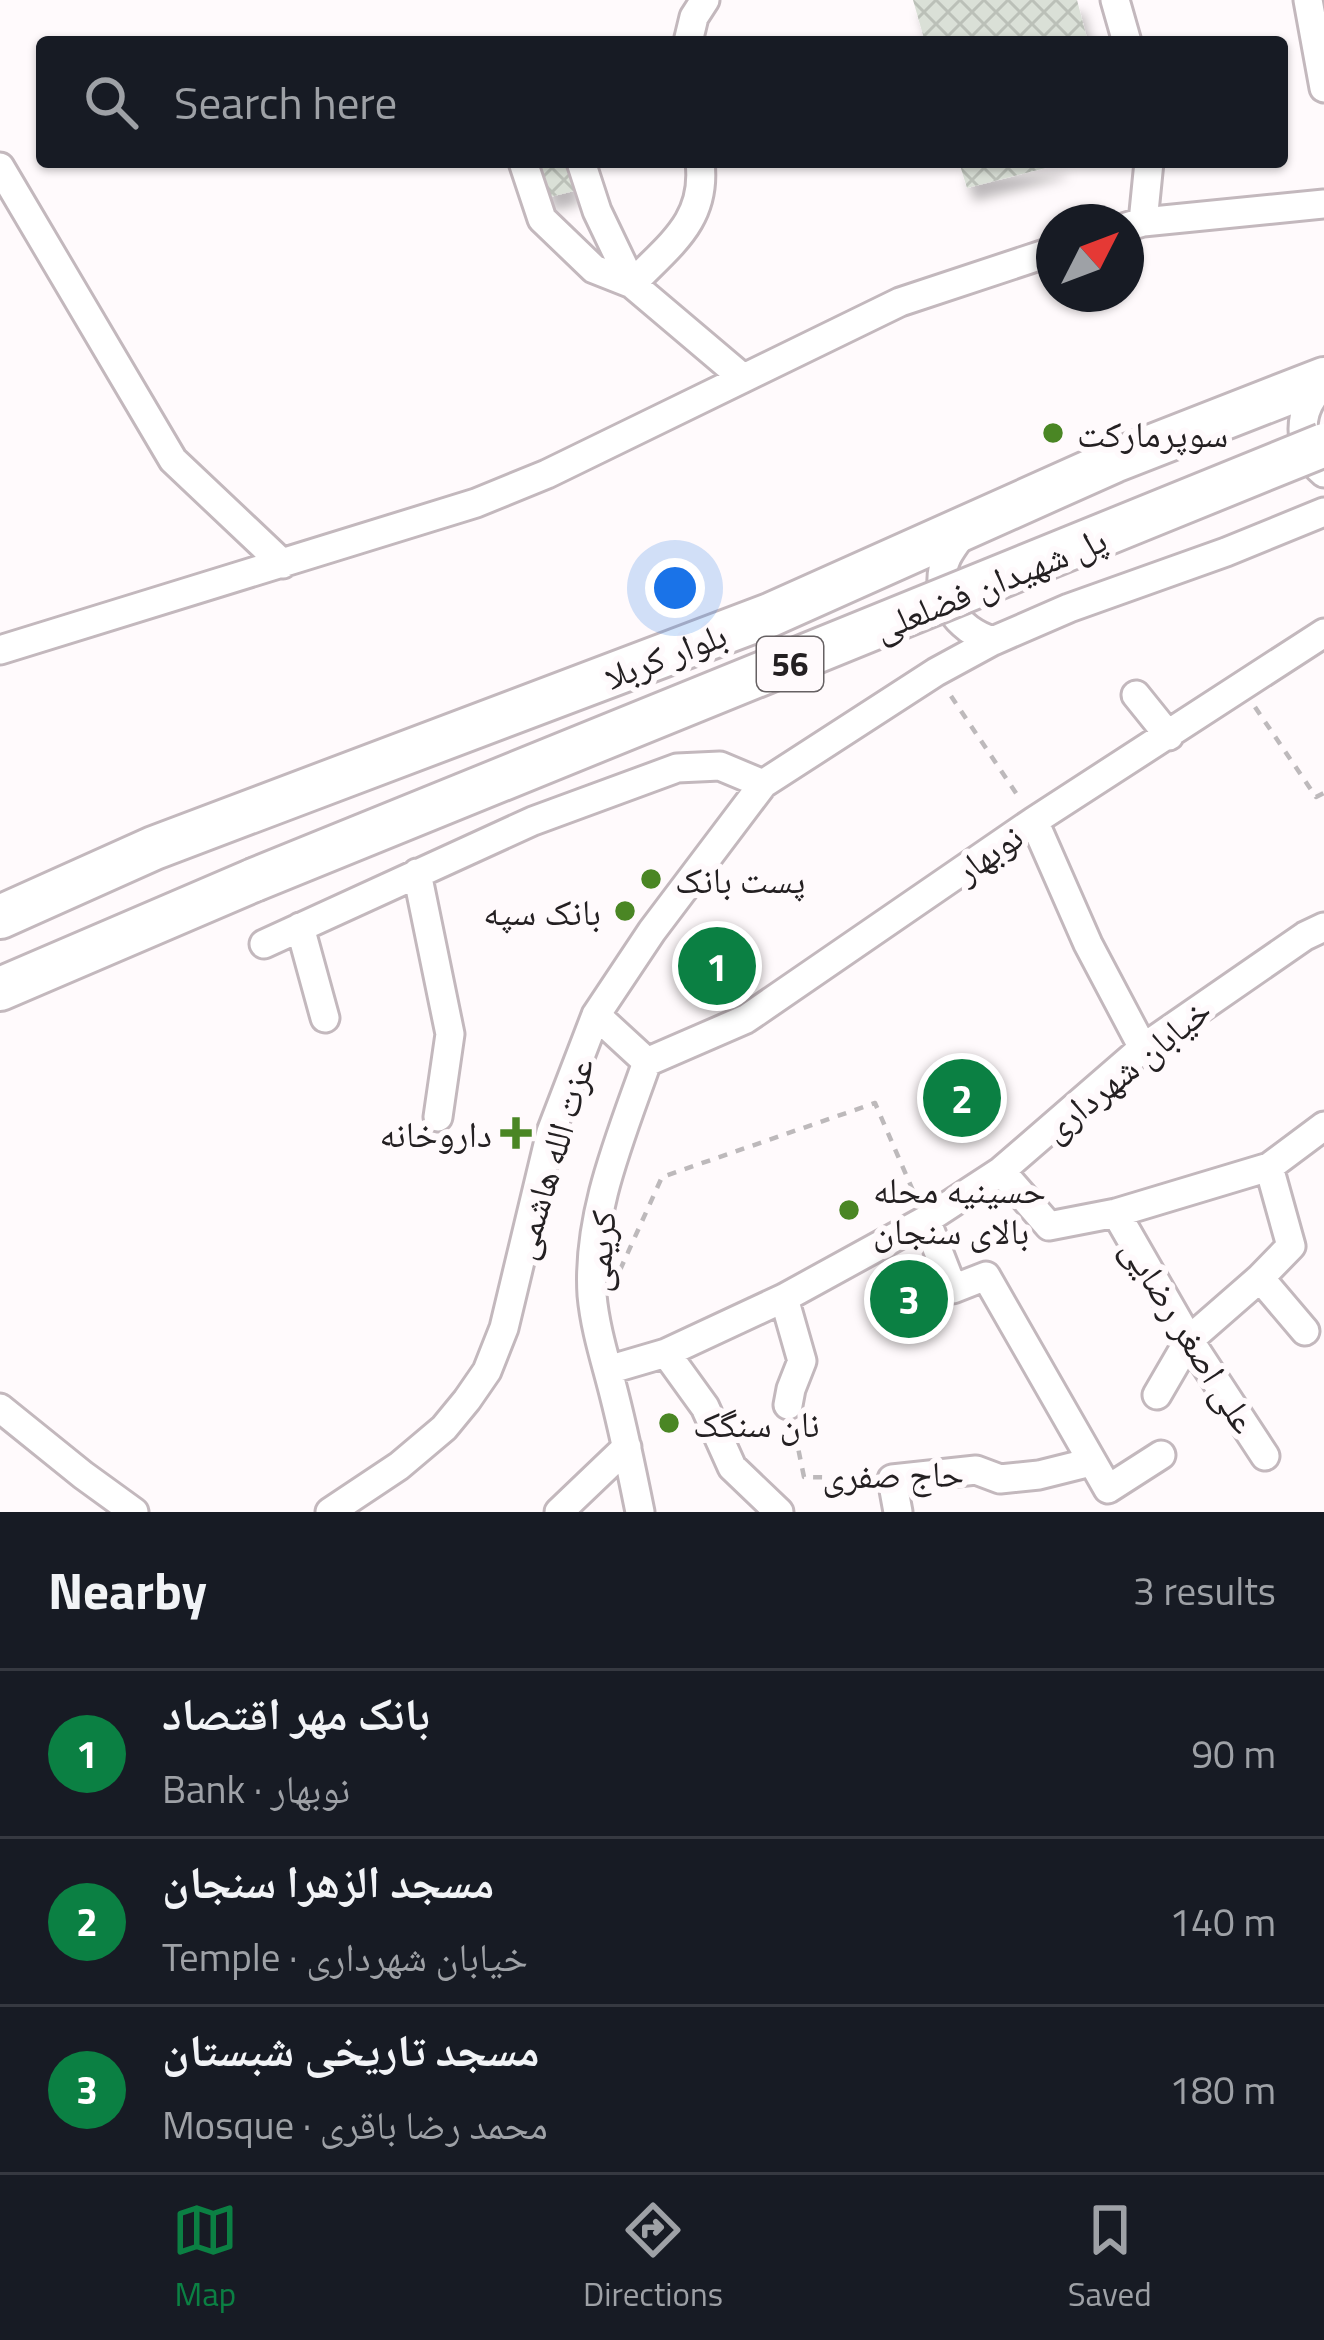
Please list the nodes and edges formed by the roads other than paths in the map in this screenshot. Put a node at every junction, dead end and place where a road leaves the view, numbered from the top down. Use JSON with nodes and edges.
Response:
{"nodes":[{"id":1,"x":705,"y":0,"type":"edge"},
{"id":2,"x":1115,"y":0,"type":"edge"},
{"id":3,"x":1308,"y":0,"type":"edge"},
{"id":4,"x":689,"y":36,"type":"edge"},
{"id":5,"x":1125,"y":36,"type":"edge"},
{"id":6,"x":1324,"y":88,"type":"edge"},
{"id":7,"x":0,"y":167,"type":"edge"},
{"id":8,"x":525,"y":168,"type":"edge"},
{"id":9,"x":583,"y":168,"type":"edge"},
{"id":10,"x":700,"y":168,"type":"edge"},
{"id":11,"x":1148,"y":168,"type":"edge"},
{"id":12,"x":1139,"y":204,"type":"edge"},
{"id":13,"x":1324,"y":204,"type":"edge"},
{"id":14,"x":1144,"y":223,"type":"edge"},
{"id":15,"x":1036,"y":257,"type":"edge"},
{"id":16,"x":632,"y":284,"type":"junction"},
{"id":17,"x":743,"y":378,"type":"junction"},
{"id":18,"x":1324,"y":382,"type":"edge"},
{"id":19,"x":1324,"y":445,"type":"edge"},
{"id":20,"x":1324,"y":473,"type":"edge"},
{"id":21,"x":1324,"y":512,"type":"edge"},
{"id":22,"x":967,"y":527,"type":"junction"},
{"id":23,"x":283,"y":564,"type":"junction"},
{"id":24,"x":1324,"y":633,"type":"edge"},
{"id":25,"x":993,"y":641,"type":"junction"},
{"id":26,"x":0,"y":650,"type":"edge"},
{"id":27,"x":1136,"y":695,"type":"dead end"},
{"id":28,"x":1169,"y":736,"type":"junction"},
{"id":29,"x":763,"y":784,"type":"junction"},
{"id":30,"x":1034,"y":821,"type":"junction"},
{"id":31,"x":417,"y":874,"type":"junction"},
{"id":32,"x":0,"y":917,"type":"edge"},
{"id":33,"x":300,"y":927,"type":"junction"},
{"id":34,"x":1324,"y":927,"type":"edge"},
{"id":35,"x":264,"y":944,"type":"dead end"},
{"id":36,"x":0,"y":989,"type":"edge"},
{"id":37,"x":596,"y":1015,"type":"junction"},
{"id":38,"x":325,"y":1018,"type":"dead end"},
{"id":39,"x":1143,"y":1048,"type":"junction"},
{"id":40,"x":647,"y":1062,"type":"junction"},
{"id":41,"x":438,"y":1117,"type":"dead end"},
{"id":42,"x":1324,"y":1126,"type":"edge"},
{"id":43,"x":1269,"y":1167,"type":"junction"},
{"id":44,"x":1001,"y":1171,"type":"junction"},
{"id":45,"x":1116,"y":1214,"type":"junction"},
{"id":46,"x":926,"y":1220,"type":"junction"},
{"id":47,"x":1260,"y":1279,"type":"junction"},
{"id":48,"x":784,"y":1298,"type":"junction"},
{"id":49,"x":1305,"y":1331,"type":"dead end"},
{"id":50,"x":1189,"y":1340,"type":"junction"},
{"id":51,"x":666,"y":1353,"type":"junction"},
{"id":52,"x":608,"y":1370,"type":"junction"},
{"id":53,"x":1157,"y":1395,"type":"dead end"},
{"id":54,"x":788,"y":1405,"type":"road end"},
{"id":55,"x":0,"y":1408,"type":"edge"},
{"id":56,"x":627,"y":1447,"type":"junction"},
{"id":57,"x":1161,"y":1455,"type":"dead end"},
{"id":58,"x":1265,"y":1456,"type":"dead end"},
{"id":59,"x":1090,"y":1462,"type":"junction"},
{"id":60,"x":134,"y":1512,"type":"edge"},
{"id":61,"x":330,"y":1512,"type":"edge"},
{"id":62,"x":560,"y":1512,"type":"edge"},
{"id":63,"x":640,"y":1512,"type":"edge"},
{"id":64,"x":779,"y":1512,"type":"edge"},
{"id":65,"x":898,"y":1512,"type":"edge"}],
"edges":[{"from":1,"to":4,"type":"street"},
{"from":2,"to":5,"type":"street"},
{"from":3,"to":6,"type":"street"},
{"from":7,"to":23,"type":"street"},
{"from":8,"to":16,"type":"street"},
{"from":9,"to":16,"type":"street"},
{"from":10,"to":16,"type":"street"},
{"from":11,"to":12,"type":"street"},
{"from":13,"to":14,"type":"street"},
{"from":15,"to":17,"type":"street"},
{"from":16,"to":17,"type":"street"},
{"from":17,"to":23,"type":"street"},
{"from":18,"to":20,"type":"street"},
{"from":18,"to":22,"type":"highway","name":"بلوار کربلا"},
{"from":19,"to":36,"type":"highway","name":"پل شهیدان فضلعلی","number":"56","bridge":true},
{"from":21,"to":25,"type":"street"},
{"from":22,"to":25,"type":"street"},
{"from":22,"to":32,"type":"highway","name":"بلوار کربلا"},
{"from":23,"to":26,"type":"street"},
{"from":24,"to":28,"type":"street","name":"نوبهار"},
{"from":25,"to":29,"type":"street"},
{"from":27,"to":28,"type":"street"},
{"from":28,"to":30,"type":"street","name":"نوبهار"},
{"from":29,"to":31,"type":"street"},
{"from":29,"to":37,"type":"street","name":"عزت الله هاشمی"},
{"from":30,"to":39,"type":"street"},
{"from":30,"to":40,"type":"street","name":"نوبهار"},
{"from":31,"to":33,"type":"street"},
{"from":31,"to":41,"type":"street"},
{"from":33,"to":35,"type":"street"},
{"from":33,"to":38,"type":"street"},
{"from":34,"to":39,"type":"street","name":"خیابان شهرداری"},
{"from":37,"to":40,"type":"street"},
{"from":37,"to":61,"type":"street","name":"عزت الله هاشمی"},
{"from":39,"to":44,"type":"street","name":"خیابان شهرداری"},
{"from":40,"to":52,"type":"street","name":"کریمی"},
{"from":42,"to":43,"type":"street"},
{"from":43,"to":45,"type":"street"},
{"from":43,"to":47,"type":"street"},
{"from":44,"to":45,"type":"street"},
{"from":44,"to":46,"type":"street","name":"خیابان شهرداری"},
{"from":45,"to":50,"type":"street","name":"علی اصغر رضایی"},
{"from":46,"to":48,"type":"street","name":"خیابان شهرداری"},
{"from":46,"to":59,"type":"street"},
{"from":47,"to":49,"type":"street"},
{"from":47,"to":50,"type":"street"},
{"from":48,"to":51,"type":"street","name":"خیابان شهرداری"},
{"from":48,"to":54,"type":"street"},
{"from":50,"to":53,"type":"street"},
{"from":50,"to":58,"type":"street","name":"علی اصغر رضایی"},
{"from":51,"to":52,"type":"street","name":"خیابان شهرداری"},
{"from":51,"to":64,"type":"street"},
{"from":52,"to":56,"type":"street","name":"کریمی"},
{"from":55,"to":60,"type":"street"},
{"from":56,"to":62,"type":"street"},
{"from":56,"to":63,"type":"street","name":"کریمی"},
{"from":57,"to":59,"type":"street"},
{"from":59,"to":65,"type":"street","name":"حاج صفری"}]}
